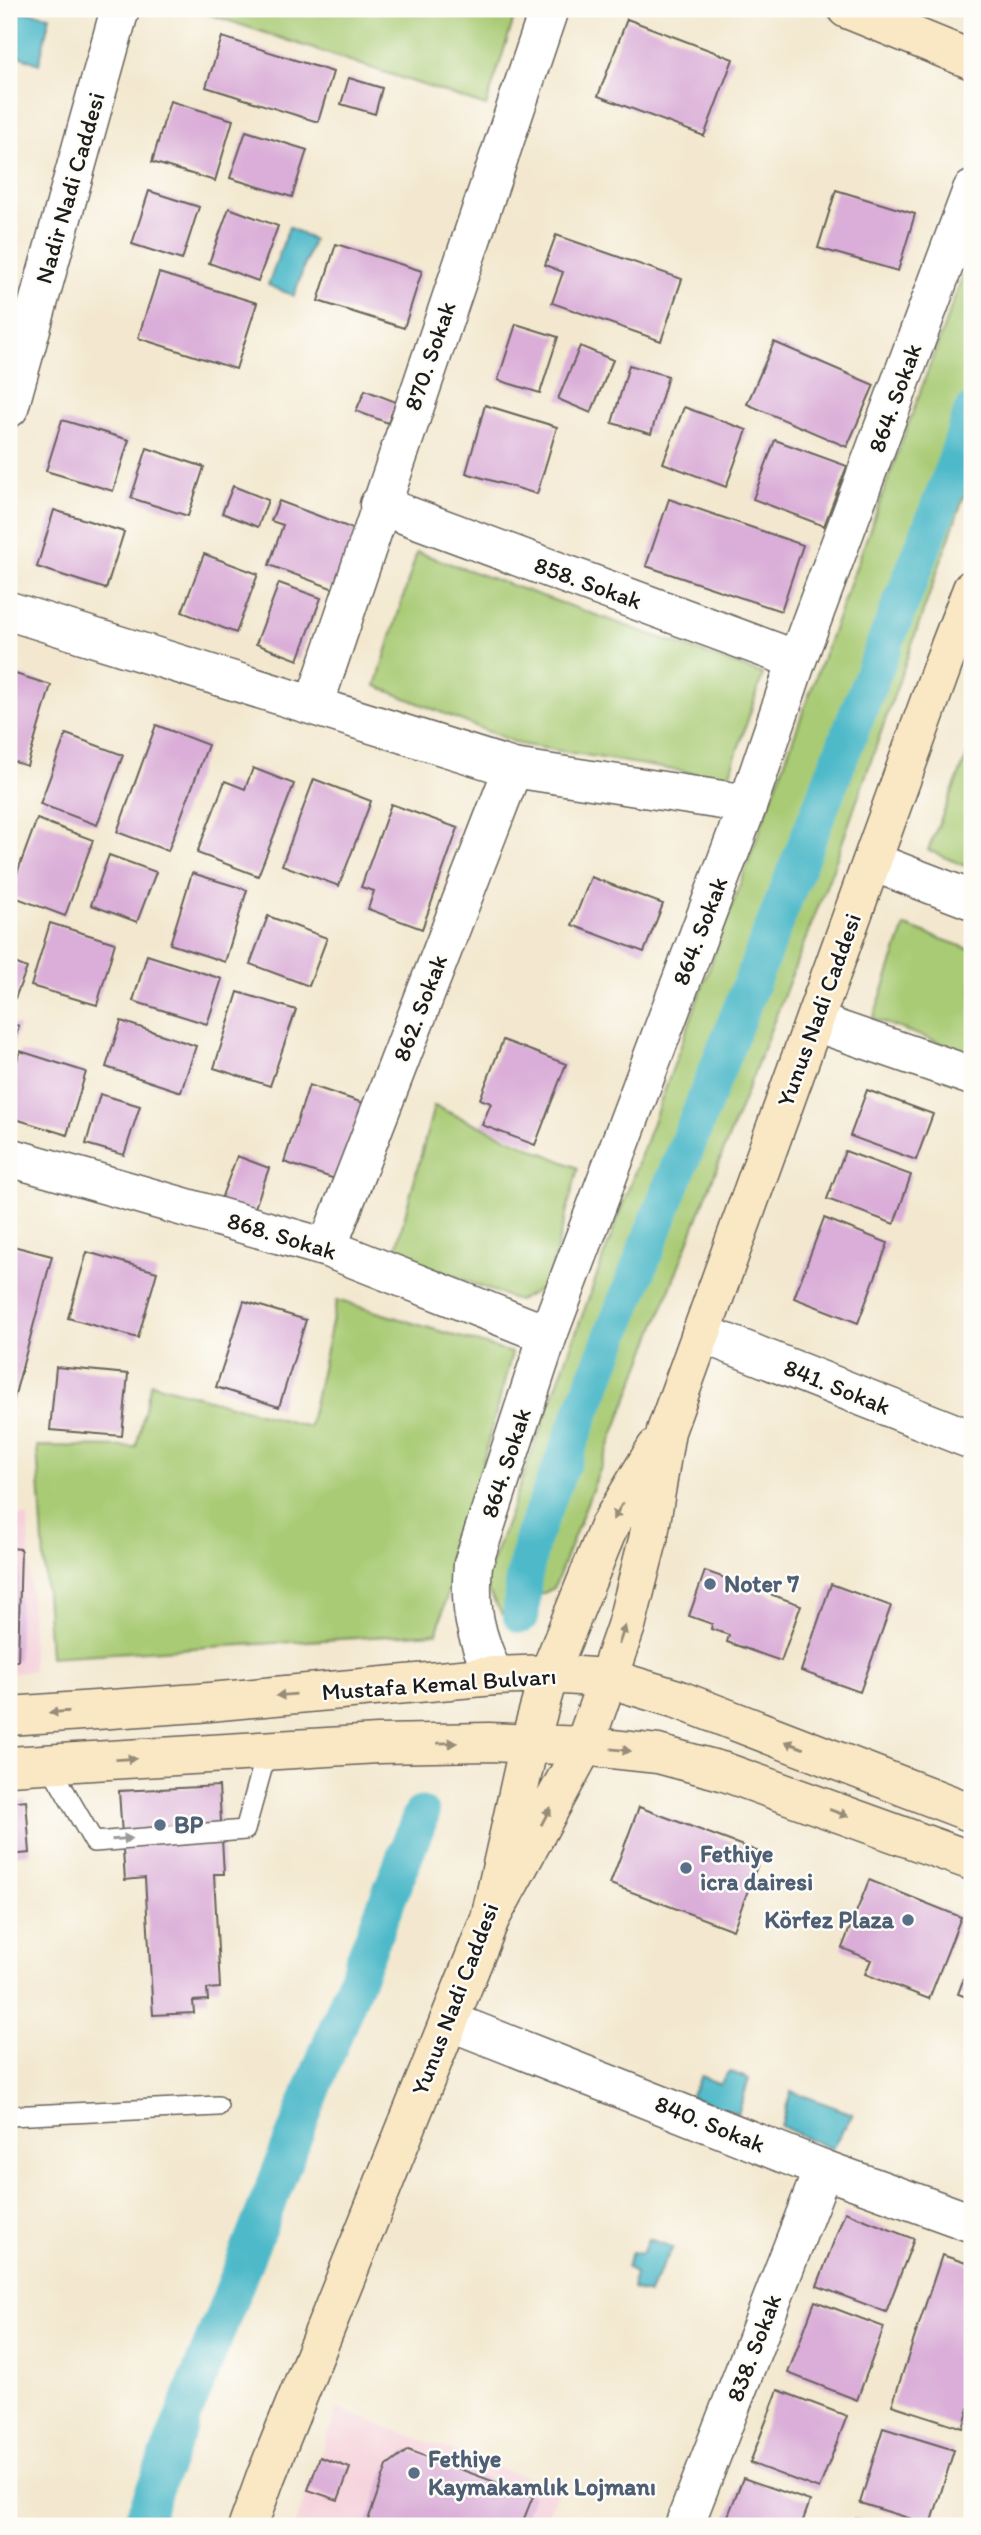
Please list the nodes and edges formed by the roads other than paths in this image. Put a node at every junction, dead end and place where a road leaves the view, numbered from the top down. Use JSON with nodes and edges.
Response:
{"nodes":[{"id":1,"x":120,"y":9,"type":"edge"},
{"id":2,"x":549,"y":9,"type":"edge"},
{"id":3,"x":847,"y":9,"type":"edge"},
{"id":4,"x":972,"y":60,"type":"edge"},
{"id":5,"x":972,"y":190,"type":"edge"},
{"id":6,"x":9,"y":408,"type":"edge"},
{"id":7,"x":379,"y":505,"type":"junction"},
{"id":8,"x":972,"y":589,"type":"edge"},
{"id":9,"x":9,"y":611,"type":"edge"},
{"id":10,"x":797,"y":660,"type":"junction"},
{"id":11,"x":314,"y":705,"type":"junction"},
{"id":12,"x":513,"y":768,"type":"junction"},
{"id":13,"x":748,"y":804,"type":"junction"},
{"id":14,"x":873,"y":862,"type":"junction"},
{"id":15,"x":972,"y":900,"type":"edge"},
{"id":16,"x":815,"y":1022,"type":"junction"},
{"id":17,"x":972,"y":1076,"type":"edge"},
{"id":18,"x":9,"y":1157,"type":"edge"},
{"id":19,"x":327,"y":1248,"type":"junction"},
{"id":20,"x":701,"y":1333,"type":"junction"},
{"id":21,"x":548,"y":1335,"type":"junction"},
{"id":22,"x":666,"y":1432,"type":"junction"},
{"id":23,"x":972,"y":1440,"type":"edge"},
{"id":24,"x":549,"y":1674,"type":"junction"},
{"id":25,"x":494,"y":1676,"type":"junction"},
{"id":26,"x":607,"y":1678,"type":"junction"},
{"id":27,"x":9,"y":1716,"type":"edge"},
{"id":28,"x":529,"y":1744,"type":"junction"},
{"id":29,"x":584,"y":1746,"type":"junction"},
{"id":30,"x":267,"y":1751,"type":"junction"},
{"id":31,"x":49,"y":1764,"type":"junction"},
{"id":32,"x":9,"y":1766,"type":"edge"},
{"id":33,"x":972,"y":1813,"type":"edge"},
{"id":34,"x":972,"y":1861,"type":"edge"},
{"id":35,"x":490,"y":1919,"type":"junction"},
{"id":36,"x":449,"y":2021,"type":"junction"},
{"id":37,"x":218,"y":2106,"type":"dead end"},
{"id":38,"x":9,"y":2116,"type":"edge"},
{"id":39,"x":823,"y":2169,"type":"junction"},
{"id":40,"x":972,"y":2223,"type":"edge"},
{"id":41,"x":248,"y":2526,"type":"edge"},
{"id":42,"x":684,"y":2526,"type":"edge"}],
"edges":[{"from":1,"to":6,"type":"street","name":"Nadir Nadi Caddesi"},
{"from":2,"to":7,"type":"street","name":"870. Sokak"},
{"from":3,"to":4,"type":"main road"},
{"from":5,"to":10,"type":"street","name":"864. Sokak"},
{"from":7,"to":10,"type":"street","name":"858. Sokak"},
{"from":7,"to":11,"type":"street","name":"870. Sokak"},
{"from":8,"to":14,"type":"main road","name":"Yunus Nadi Caddesi"},
{"from":9,"to":11,"type":"street"},
{"from":10,"to":13,"type":"street","name":"864. Sokak"},
{"from":11,"to":12,"type":"street"},
{"from":12,"to":13,"type":"street"},
{"from":12,"to":19,"type":"street","name":"862. Sokak"},
{"from":13,"to":21,"type":"street","name":"864. Sokak"},
{"from":14,"to":15,"type":"street"},
{"from":14,"to":16,"type":"main road","name":"Yunus Nadi Caddesi"},
{"from":16,"to":17,"type":"street"},
{"from":16,"to":20,"type":"main road","name":"Yunus Nadi Caddesi"},
{"from":18,"to":19,"type":"street","name":"868. Sokak"},
{"from":19,"to":21,"type":"street","name":"868. Sokak"},
{"from":20,"to":22,"type":"main road","name":"Yunus Nadi Caddesi"},
{"from":20,"to":23,"type":"street","name":"841. Sokak"},
{"from":21,"to":25,"type":"street","name":"864. Sokak"},
{"from":22,"to":24,"type":"main road","name":"Yunus Nadi Caddesi","one_way":true},
{"from":26,"to":22,"type":"main road","name":"Yunus Nadi Caddesi","one_way":true},
{"from":24,"to":25,"type":"main road","name":"Mustafa Kemal Bulvarı"},
{"from":24,"to":26,"type":"main road","name":"Mustafa Kemal Bulvarı"},
{"from":24,"to":28,"type":"main road","name":"Yunus Nadi Caddesi"},
{"from":25,"to":27,"type":"main road","name":"Mustafa Kemal Bulvarı","one_way":true},
{"from":26,"to":29,"type":"main road","name":"Yunus Nadi Caddesi"},
{"from":33,"to":26,"type":"main road","name":"Mustafa Kemal Bulvarı","one_way":true},
{"from":28,"to":29,"type":"main road"},
{"from":30,"to":28,"type":"main road","one_way":true},
{"from":28,"to":35,"type":"main road","name":"Yunus Nadi Caddesi"},
{"from":29,"to":34,"type":"main road","one_way":true},
{"from":35,"to":29,"type":"main road","name":"Yunus Nadi Caddesi","one_way":true},
{"from":31,"to":30,"type":"main road","one_way":true},
{"from":31,"to":30,"type":"lane","one_way":true},
{"from":31,"to":32,"type":"main road"},
{"from":35,"to":36,"type":"main road","name":"Yunus Nadi Caddesi"},
{"from":36,"to":39,"type":"street","name":"840. Sokak"},
{"from":36,"to":41,"type":"main road","name":"Yunus Nadi Caddesi"},
{"from":37,"to":38,"type":"lane"},
{"from":39,"to":40,"type":"street","name":"840. Sokak"},
{"from":39,"to":42,"type":"street","name":"838. Sokak"}]}
